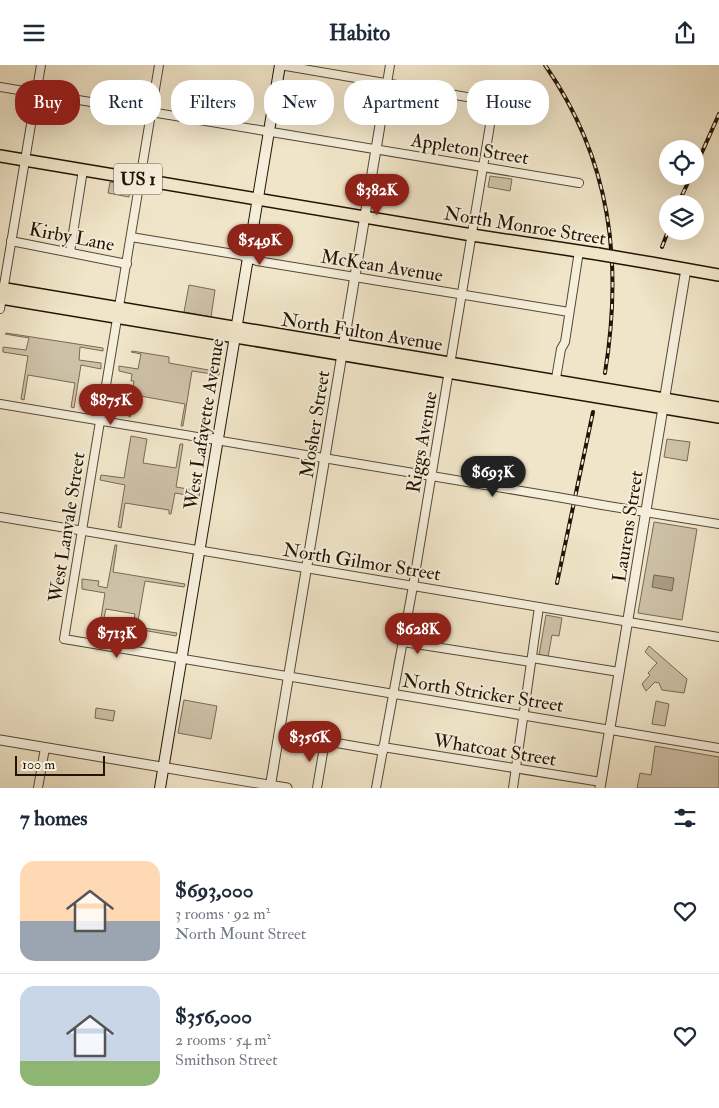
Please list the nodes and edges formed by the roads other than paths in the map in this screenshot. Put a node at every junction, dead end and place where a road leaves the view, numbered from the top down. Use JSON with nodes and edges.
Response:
{"nodes":[{"id":1,"x":40,"y":65,"type":"edge"},
{"id":2,"x":160,"y":65,"type":"edge"},
{"id":3,"x":280,"y":65,"type":"edge"},
{"id":4,"x":390,"y":65,"type":"edge"},
{"id":5,"x":38,"y":80,"type":"edge"},
{"id":6,"x":157,"y":80,"type":"edge"},
{"id":7,"x":369,"y":80,"type":"edge"},
{"id":8,"x":388,"y":80,"type":"edge"},
{"id":9,"x":0,"y":87,"type":"edge"},
{"id":10,"x":15,"y":90,"type":"edge"},
{"id":11,"x":161,"y":113,"type":"edge"},
{"id":12,"x":31,"y":125,"type":"edge"},
{"id":13,"x":150,"y":125,"type":"edge"},
{"id":14,"x":380,"y":125,"type":"edge"},
{"id":15,"x":490,"y":125,"type":"edge"},
{"id":16,"x":269,"y":131,"type":"junction"},
{"id":17,"x":376,"y":149,"type":"junction"},
{"id":18,"x":0,"y":156,"type":"edge"},
{"id":19,"x":25,"y":160,"type":"junction"},
{"id":20,"x":483,"y":167,"type":"junction"},
{"id":21,"x":83,"y":170,"type":"junction"},
{"id":22,"x":141,"y":179,"type":"junction"},
{"id":23,"x":579,"y":183,"type":"dead end"},
{"id":24,"x":258,"y":199,"type":"junction"},
{"id":25,"x":365,"y":217,"type":"junction"},
{"id":26,"x":472,"y":235,"type":"junction"},
{"id":27,"x":131,"y":237,"type":"junction"},
{"id":28,"x":11,"y":241,"type":"junction"},
{"id":29,"x":579,"y":251,"type":"junction"},
{"id":30,"x":70,"y":252,"type":"junction"},
{"id":31,"x":248,"y":258,"type":"junction"},
{"id":32,"x":127,"y":264,"type":"junction"},
{"id":33,"x":686,"y":269,"type":"junction"},
{"id":34,"x":719,"y":275,"type":"edge"},
{"id":35,"x":355,"y":277,"type":"junction"},
{"id":36,"x":462,"y":295,"type":"junction"},
{"id":37,"x":1,"y":296,"type":"edge"},
{"id":38,"x":570,"y":312,"type":"junction"},
{"id":39,"x":119,"y":313,"type":"junction"},
{"id":40,"x":236,"y":333,"type":"junction"},
{"id":41,"x":342,"y":351,"type":"junction"},
{"id":42,"x":450,"y":368,"type":"junction"},
{"id":43,"x":555,"y":385,"type":"junction"},
{"id":44,"x":663,"y":403,"type":"junction"},
{"id":45,"x":0,"y":404,"type":"edge"},
{"id":46,"x":719,"y":408,"type":"edge"},
{"id":47,"x":719,"y":417,"type":"edge"},
{"id":48,"x":100,"y":421,"type":"junction"},
{"id":49,"x":218,"y":441,"type":"junction"},
{"id":50,"x":325,"y":459,"type":"junction"},
{"id":51,"x":432,"y":477,"type":"junction"},
{"id":52,"x":646,"y":512,"type":"junction"},
{"id":53,"x":0,"y":517,"type":"edge"},
{"id":54,"x":719,"y":524,"type":"edge"},
{"id":55,"x":82,"y":531,"type":"junction"},
{"id":56,"x":199,"y":550,"type":"junction"},
{"id":57,"x":306,"y":568,"type":"junction"},
{"id":58,"x":413,"y":586,"type":"junction"},
{"id":59,"x":539,"y":607,"type":"junction"},
{"id":60,"x":627,"y":621,"type":"junction"},
{"id":61,"x":719,"y":637,"type":"edge"},
{"id":62,"x":64,"y":639,"type":"joint"},
{"id":63,"x":403,"y":642,"type":"junction"},
{"id":64,"x":181,"y":659,"type":"junction"},
{"id":65,"x":532,"y":660,"type":"junction"},
{"id":66,"x":619,"y":672,"type":"junction"},
{"id":67,"x":288,"y":676,"type":"junction"},
{"id":68,"x":393,"y":694,"type":"junction"},
{"id":69,"x":524,"y":715,"type":"junction"},
{"id":70,"x":609,"y":730,"type":"junction"},
{"id":71,"x":0,"y":740,"type":"edge"},
{"id":72,"x":45,"y":748,"type":"junction"},
{"id":73,"x":719,"y":748,"type":"edge"},
{"id":74,"x":383,"y":749,"type":"junction"},
{"id":75,"x":163,"y":767,"type":"junction"},
{"id":76,"x":516,"y":769,"type":"junction"},
{"id":77,"x":600,"y":785,"type":"edge"},
{"id":78,"x":270,"y":787,"type":"edge"},
{"id":79,"x":38,"y":788,"type":"edge"},
{"id":80,"x":160,"y":788,"type":"edge"},
{"id":81,"x":287,"y":788,"type":"edge"},
{"id":82,"x":317,"y":788,"type":"edge"},
{"id":83,"x":376,"y":788,"type":"edge"},
{"id":84,"x":513,"y":788,"type":"edge"}],
"edges":[{"from":1,"to":5,"type":"street"},
{"from":2,"to":6,"type":"street","name":"West Lanvale Street"},
{"from":3,"to":7,"type":"street"},
{"from":3,"to":16,"type":"main road","name":"West Lafayette Avenue"},
{"from":4,"to":8,"type":"street","name":"Mosher Street"},
{"from":9,"to":10,"type":"street","name":"Appleton Street"},
{"from":11,"to":16,"type":"street","name":"Appleton Street"},
{"from":12,"to":19,"type":"street"},
{"from":13,"to":22,"type":"street","name":"West Lanvale Street"},
{"from":14,"to":17,"type":"street","name":"Mosher Street"},
{"from":15,"to":20,"type":"street","name":"Riggs Avenue"},
{"from":16,"to":17,"type":"street","name":"Appleton Street"},
{"from":16,"to":24,"type":"main road","name":"West Lafayette Avenue"},
{"from":17,"to":20,"type":"street","name":"Appleton Street"},
{"from":17,"to":25,"type":"street","name":"Mosher Street"},
{"from":18,"to":19,"type":"main road","name":"North Monroe Street","number":"US 1"},
{"from":19,"to":21,"type":"main road","name":"North Monroe Street","number":"US 1"},
{"from":19,"to":28,"type":"street"},
{"from":20,"to":23,"type":"street","name":"Appleton Street"},
{"from":20,"to":26,"type":"street","name":"Riggs Avenue"},
{"from":21,"to":22,"type":"main road","name":"North Monroe Street","number":"US 1"},
{"from":21,"to":30,"type":"street"},
{"from":22,"to":24,"type":"main road","name":"North Monroe Street","number":"US 1"},
{"from":22,"to":27,"type":"street","name":"West Lanvale Street"},
{"from":24,"to":25,"type":"main road","name":"North Monroe Street","number":"US 1"},
{"from":24,"to":31,"type":"main road","name":"West Lafayette Avenue"},
{"from":25,"to":26,"type":"main road","name":"North Monroe Street","number":"US 1"},
{"from":25,"to":35,"type":"street","name":"Mosher Street"},
{"from":26,"to":29,"type":"main road","name":"North Monroe Street","number":"US 1"},
{"from":26,"to":36,"type":"street","name":"Riggs Avenue"},
{"from":27,"to":31,"type":"street","name":"McKean Avenue"},
{"from":27,"to":32,"type":"street","name":"West Lanvale Street"},
{"from":28,"to":30,"type":"street","name":"Kirby Lane"},
{"from":28,"to":37,"type":"street"},
{"from":29,"to":33,"type":"main road","name":"North Monroe Street","number":"US 1","bridge":true},
{"from":29,"to":38,"type":"street"},
{"from":30,"to":32,"type":"street","name":"Kirby Lane"},
{"from":31,"to":35,"type":"street","name":"McKean Avenue"},
{"from":31,"to":40,"type":"main road","name":"West Lafayette Avenue"},
{"from":32,"to":39,"type":"street","name":"West Lanvale Street"},
{"from":33,"to":34,"type":"main road","name":"North Monroe Street","number":"US 1"},
{"from":33,"to":44,"type":"street","name":"Laurens Street"},
{"from":35,"to":36,"type":"street","name":"McKean Avenue"},
{"from":35,"to":41,"type":"street","name":"Mosher Street"},
{"from":36,"to":38,"type":"street","name":"McKean Avenue"},
{"from":36,"to":42,"type":"street","name":"Riggs Avenue"},
{"from":37,"to":39,"type":"main road","name":"North Fulton Avenue"},
{"from":38,"to":43,"type":"street"},
{"from":39,"to":40,"type":"main road","name":"North Fulton Avenue"},
{"from":39,"to":48,"type":"street","name":"West Lanvale Street"},
{"from":40,"to":41,"type":"main road","name":"North Fulton Avenue"},
{"from":40,"to":49,"type":"main road","name":"West Lafayette Avenue"},
{"from":41,"to":42,"type":"main road","name":"North Fulton Avenue"},
{"from":41,"to":50,"type":"street","name":"Mosher Street"},
{"from":42,"to":43,"type":"main road","name":"North Fulton Avenue"},
{"from":42,"to":51,"type":"street","name":"Riggs Avenue"},
{"from":43,"to":44,"type":"main road","name":"North Fulton Avenue"},
{"from":44,"to":46,"type":"main road","name":"North Fulton Avenue"},
{"from":44,"to":47,"type":"main road","name":"North Fulton Avenue"},
{"from":44,"to":52,"type":"street","name":"Laurens Street"},
{"from":45,"to":48,"type":"street"},
{"from":48,"to":49,"type":"street"},
{"from":48,"to":55,"type":"street","name":"West Lanvale Street"},
{"from":49,"to":50,"type":"street"},
{"from":49,"to":56,"type":"main road","name":"West Lafayette Avenue"},
{"from":50,"to":51,"type":"street"},
{"from":50,"to":57,"type":"street","name":"Mosher Street"},
{"from":51,"to":52,"type":"street","bridge":true},
{"from":51,"to":58,"type":"street","name":"Riggs Avenue"},
{"from":52,"to":54,"type":"street"},
{"from":52,"to":60,"type":"street","name":"Laurens Street"},
{"from":53,"to":55,"type":"street","name":"North Gilmor Street"},
{"from":55,"to":56,"type":"street","name":"North Gilmor Street"},
{"from":55,"to":62,"type":"street","name":"West Lanvale Street"},
{"from":56,"to":57,"type":"street","name":"North Gilmor Street"},
{"from":56,"to":64,"type":"main road","name":"West Lafayette Avenue"},
{"from":57,"to":58,"type":"street","name":"North Gilmor Street"},
{"from":57,"to":67,"type":"street","name":"Mosher Street"},
{"from":58,"to":59,"type":"street","name":"North Gilmor Street"},
{"from":58,"to":63,"type":"street","name":"Riggs Avenue"},
{"from":59,"to":60,"type":"street","name":"North Gilmor Street"},
{"from":59,"to":65,"type":"street"},
{"from":60,"to":61,"type":"street","name":"North Gilmor Street"},
{"from":60,"to":66,"type":"street","name":"Laurens Street"},
{"from":62,"to":64,"type":"street","name":"North Stricker Street"},
{"from":63,"to":65,"type":"street"},
{"from":63,"to":68,"type":"street","name":"Riggs Avenue"},
{"from":64,"to":67,"type":"street","name":"North Stricker Street"},
{"from":64,"to":75,"type":"main road","name":"West Lafayette Avenue"},
{"from":65,"to":66,"type":"street"},
{"from":65,"to":69,"type":"street"},
{"from":66,"to":70,"type":"street","name":"Laurens Street"},
{"from":67,"to":68,"type":"street","name":"North Stricker Street"},
{"from":67,"to":78,"type":"street","name":"Mosher Street"},
{"from":68,"to":69,"type":"street","name":"North Stricker Street"},
{"from":68,"to":74,"type":"street","name":"Riggs Avenue"},
{"from":69,"to":70,"type":"street","name":"North Stricker Street"},
{"from":69,"to":76,"type":"street"},
{"from":70,"to":73,"type":"street","name":"North Stricker Street"},
{"from":70,"to":77,"type":"street","name":"Laurens Street"},
{"from":71,"to":72,"type":"street"},
{"from":72,"to":75,"type":"street"},
{"from":72,"to":79,"type":"street"},
{"from":74,"to":76,"type":"street","name":"Whatcoat Street"},
{"from":74,"to":82,"type":"street","name":"Whatcoat Street"},
{"from":74,"to":83,"type":"street","name":"Riggs Avenue"},
{"from":75,"to":78,"type":"street"},
{"from":75,"to":80,"type":"main road","name":"West Lafayette Avenue"},
{"from":76,"to":77,"type":"street","name":"Whatcoat Street"},
{"from":76,"to":84,"type":"street"},
{"from":78,"to":81,"type":"street"}]}
